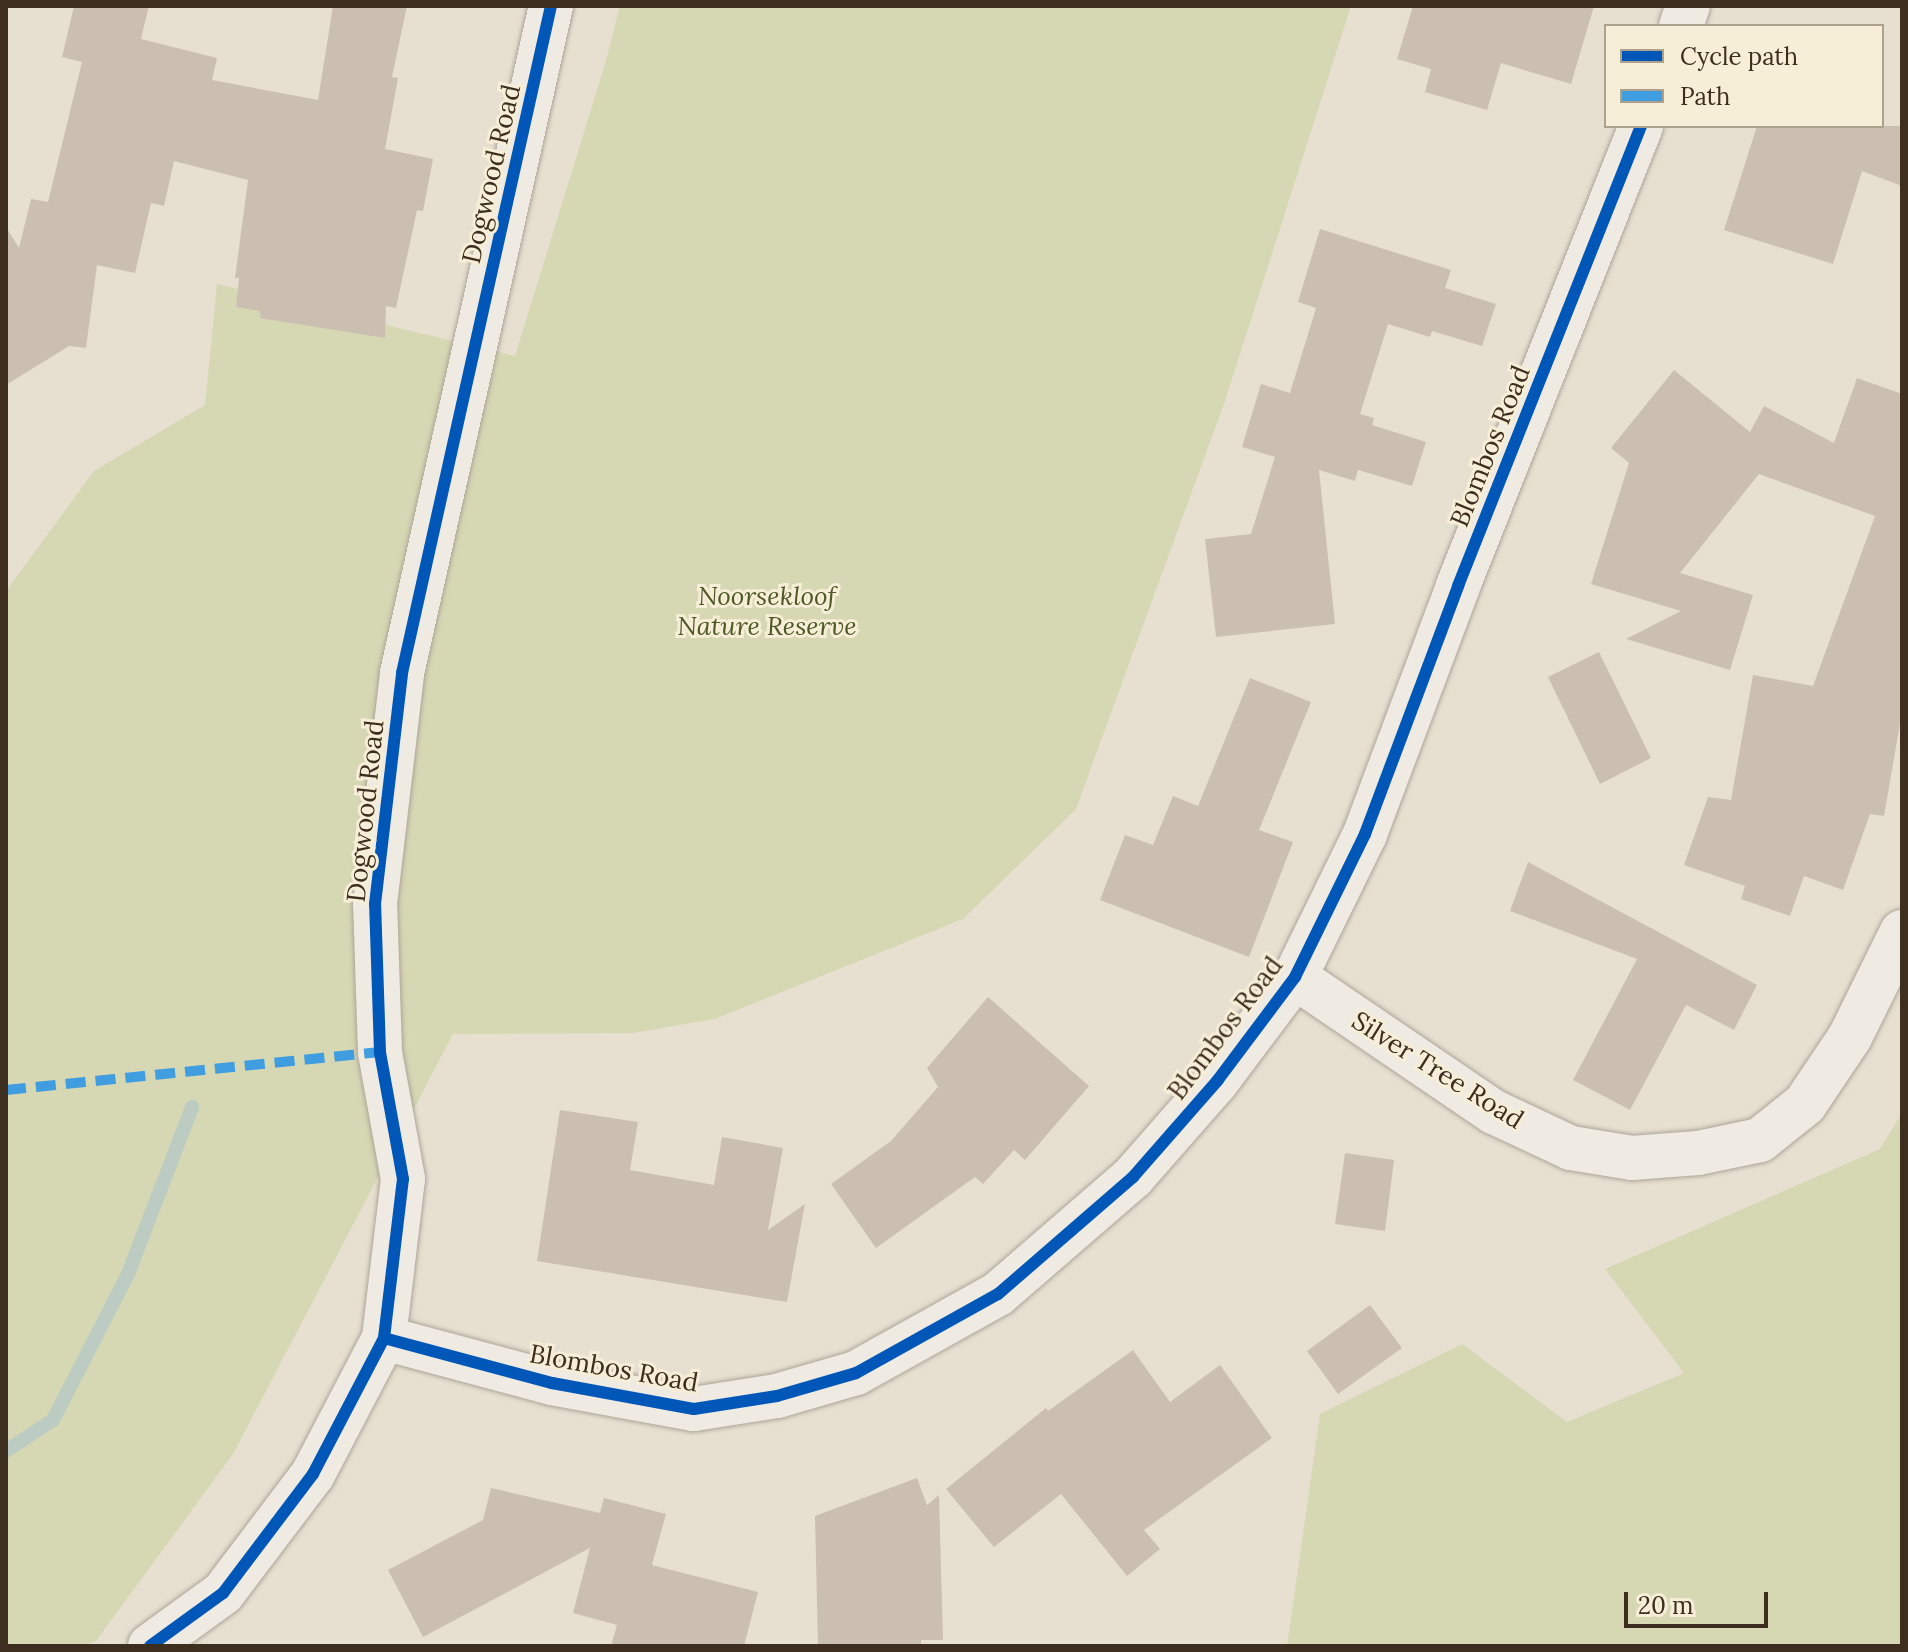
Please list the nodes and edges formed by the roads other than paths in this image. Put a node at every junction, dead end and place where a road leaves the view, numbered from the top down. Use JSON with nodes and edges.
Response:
{"nodes":[{"id":1,"x":551,"y":6,"type":"edge"},
{"id":2,"x":1640,"y":128,"type":"edge"},
{"id":3,"x":1902,"y":932,"type":"edge"},
{"id":4,"x":1295,"y":977,"type":"junction"},
{"id":5,"x":384,"y":1338,"type":"junction"},
{"id":6,"x":150,"y":1646,"type":"edge"}],
"edges":[{"from":1,"to":5,"type":"street","name":"Dogwood Road"},
{"from":2,"to":4,"type":"street","name":"Blombos Road"},
{"from":3,"to":4,"type":"street","name":"Silver Tree Road"},
{"from":4,"to":5,"type":"street","name":"Blombos Road"},
{"from":5,"to":6,"type":"street","name":"Dogwood Road"}]}
